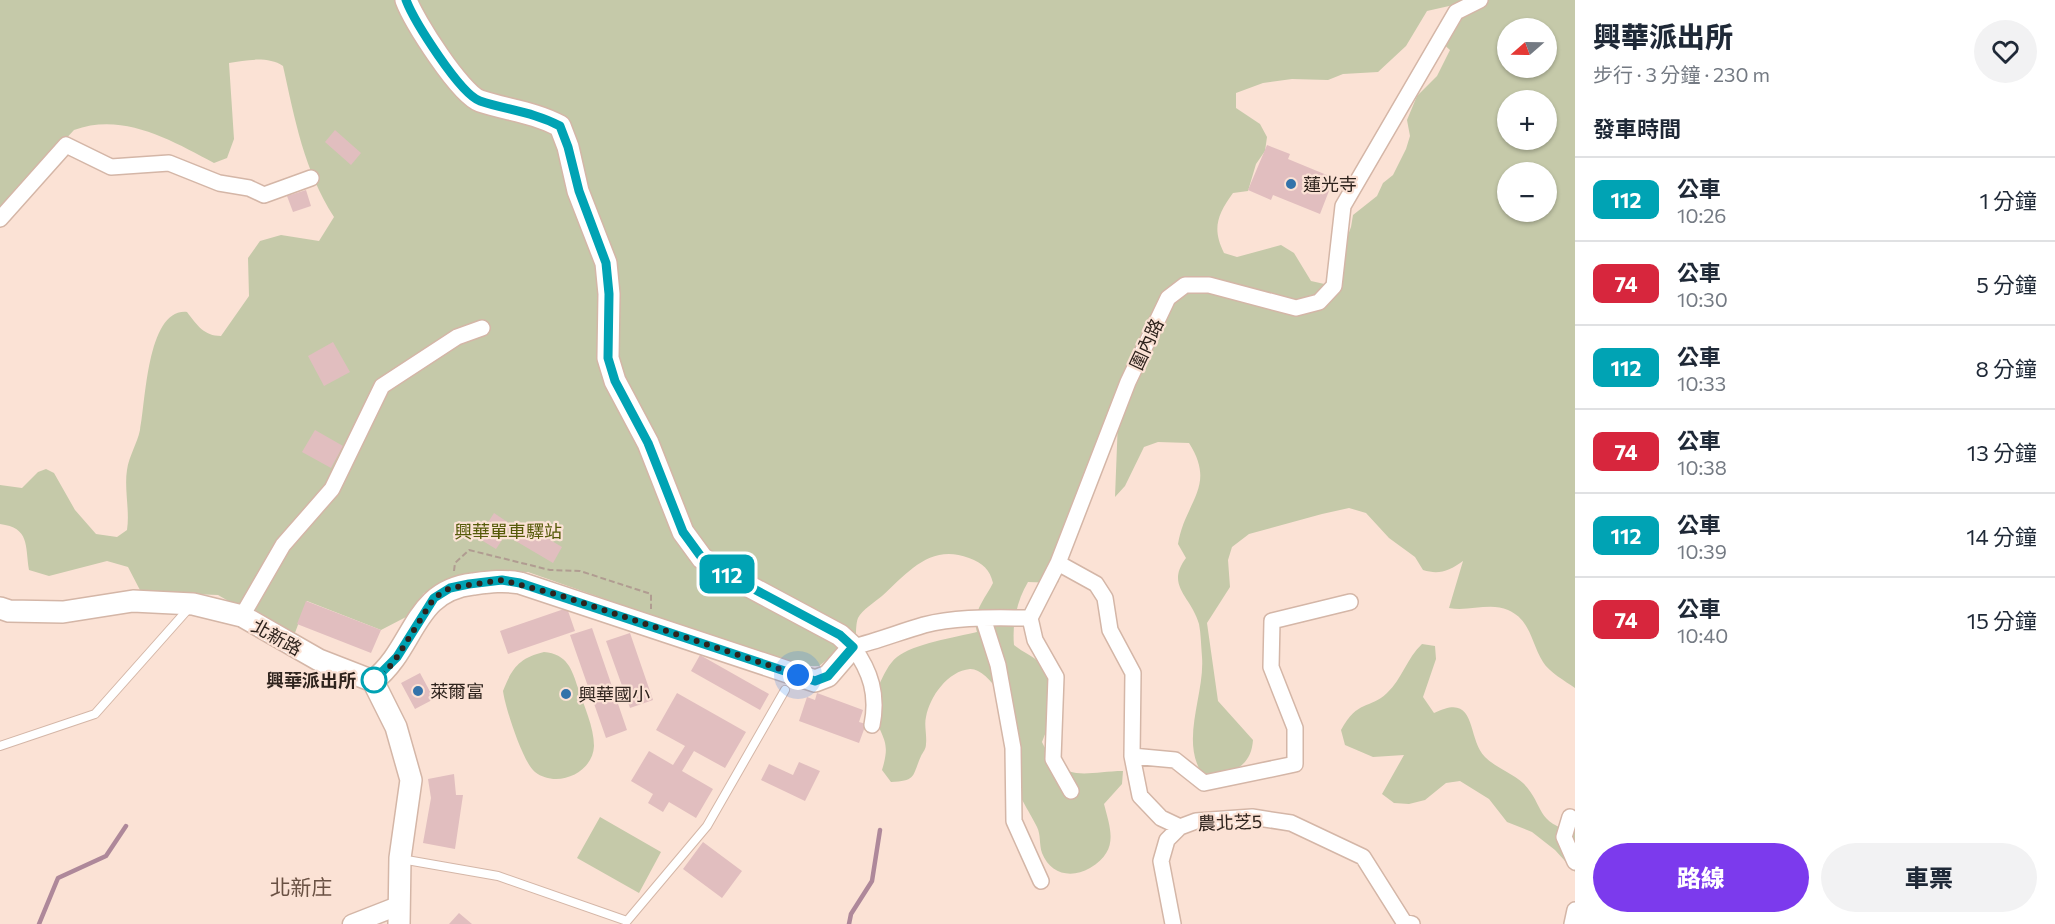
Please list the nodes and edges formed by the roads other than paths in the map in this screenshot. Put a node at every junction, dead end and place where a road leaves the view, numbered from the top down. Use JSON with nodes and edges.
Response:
{"nodes":[{"id":1,"x":406,"y":0,"type":"edge"},
{"id":2,"x":1480,"y":0,"type":"edge"},
{"id":3,"x":311,"y":178,"type":"dead end"},
{"id":4,"x":0,"y":219,"type":"edge"},
{"id":5,"x":482,"y":328,"type":"dead end"},
{"id":6,"x":1058,"y":563,"type":"junction"},
{"id":7,"x":1350,"y":602,"type":"dead end"},
{"id":8,"x":193,"y":604,"type":"junction"},
{"id":9,"x":0,"y":608,"type":"edge"},
{"id":10,"x":242,"y":616,"type":"junction"},
{"id":11,"x":984,"y":618,"type":"junction"},
{"id":12,"x":1030,"y":618,"type":"junction"},
{"id":13,"x":853,"y":647,"type":"junction"},
{"id":14,"x":373,"y":681,"type":"junction"},
{"id":15,"x":785,"y":690,"type":"dead end"},
{"id":16,"x":872,"y":725,"type":"dead end"},
{"id":17,"x":0,"y":746,"type":"edge"},
{"id":18,"x":1132,"y":756,"type":"junction"},
{"id":19,"x":1071,"y":791,"type":"dead end"},
{"id":20,"x":1570,"y":817,"type":"dead end"},
{"id":21,"x":1180,"y":827,"type":"junction"},
{"id":22,"x":400,"y":858,"type":"junction"},
{"id":23,"x":1575,"y":862,"type":"edge"},
{"id":24,"x":1041,"y":881,"type":"dead end"},
{"id":25,"x":1575,"y":910,"type":"edge"},
{"id":26,"x":399,"y":915,"type":"edge"},
{"id":27,"x":352,"y":924,"type":"edge"},
{"id":28,"x":1173,"y":924,"type":"edge"},
{"id":29,"x":1412,"y":924,"type":"edge"},
{"id":30,"x":1572,"y":924,"type":"edge"}],
"edges":[{"from":1,"to":13,"type":"main road"},
{"from":2,"to":6,"type":"street","name":"圍內路"},
{"from":3,"to":4,"type":"street"},
{"from":5,"to":10,"type":"street"},
{"from":6,"to":12,"type":"street","name":"圍內路"},
{"from":6,"to":18,"type":"street"},
{"from":7,"to":18,"type":"street"},
{"from":8,"to":9,"type":"main road","name":"北新路"},
{"from":8,"to":10,"type":"main road","name":"北新路"},
{"from":8,"to":17,"type":"lane"},
{"from":10,"to":14,"type":"main road","name":"北新路"},
{"from":11,"to":12,"type":"street"},
{"from":11,"to":13,"type":"street"},
{"from":11,"to":24,"type":"street"},
{"from":12,"to":19,"type":"street"},
{"from":13,"to":14,"type":"main road"},
{"from":13,"to":16,"type":"street"},
{"from":14,"to":22,"type":"main road"},
{"from":15,"to":22,"type":"lane"},
{"from":18,"to":21,"type":"street"},
{"from":20,"to":23,"type":"street"},
{"from":21,"to":28,"type":"street","name":"農北芝5"},
{"from":21,"to":29,"type":"street","name":"農北芝5"},
{"from":22,"to":26,"type":"main road"},
{"from":25,"to":30,"type":"street"},
{"from":26,"to":27,"type":"street"}]}
